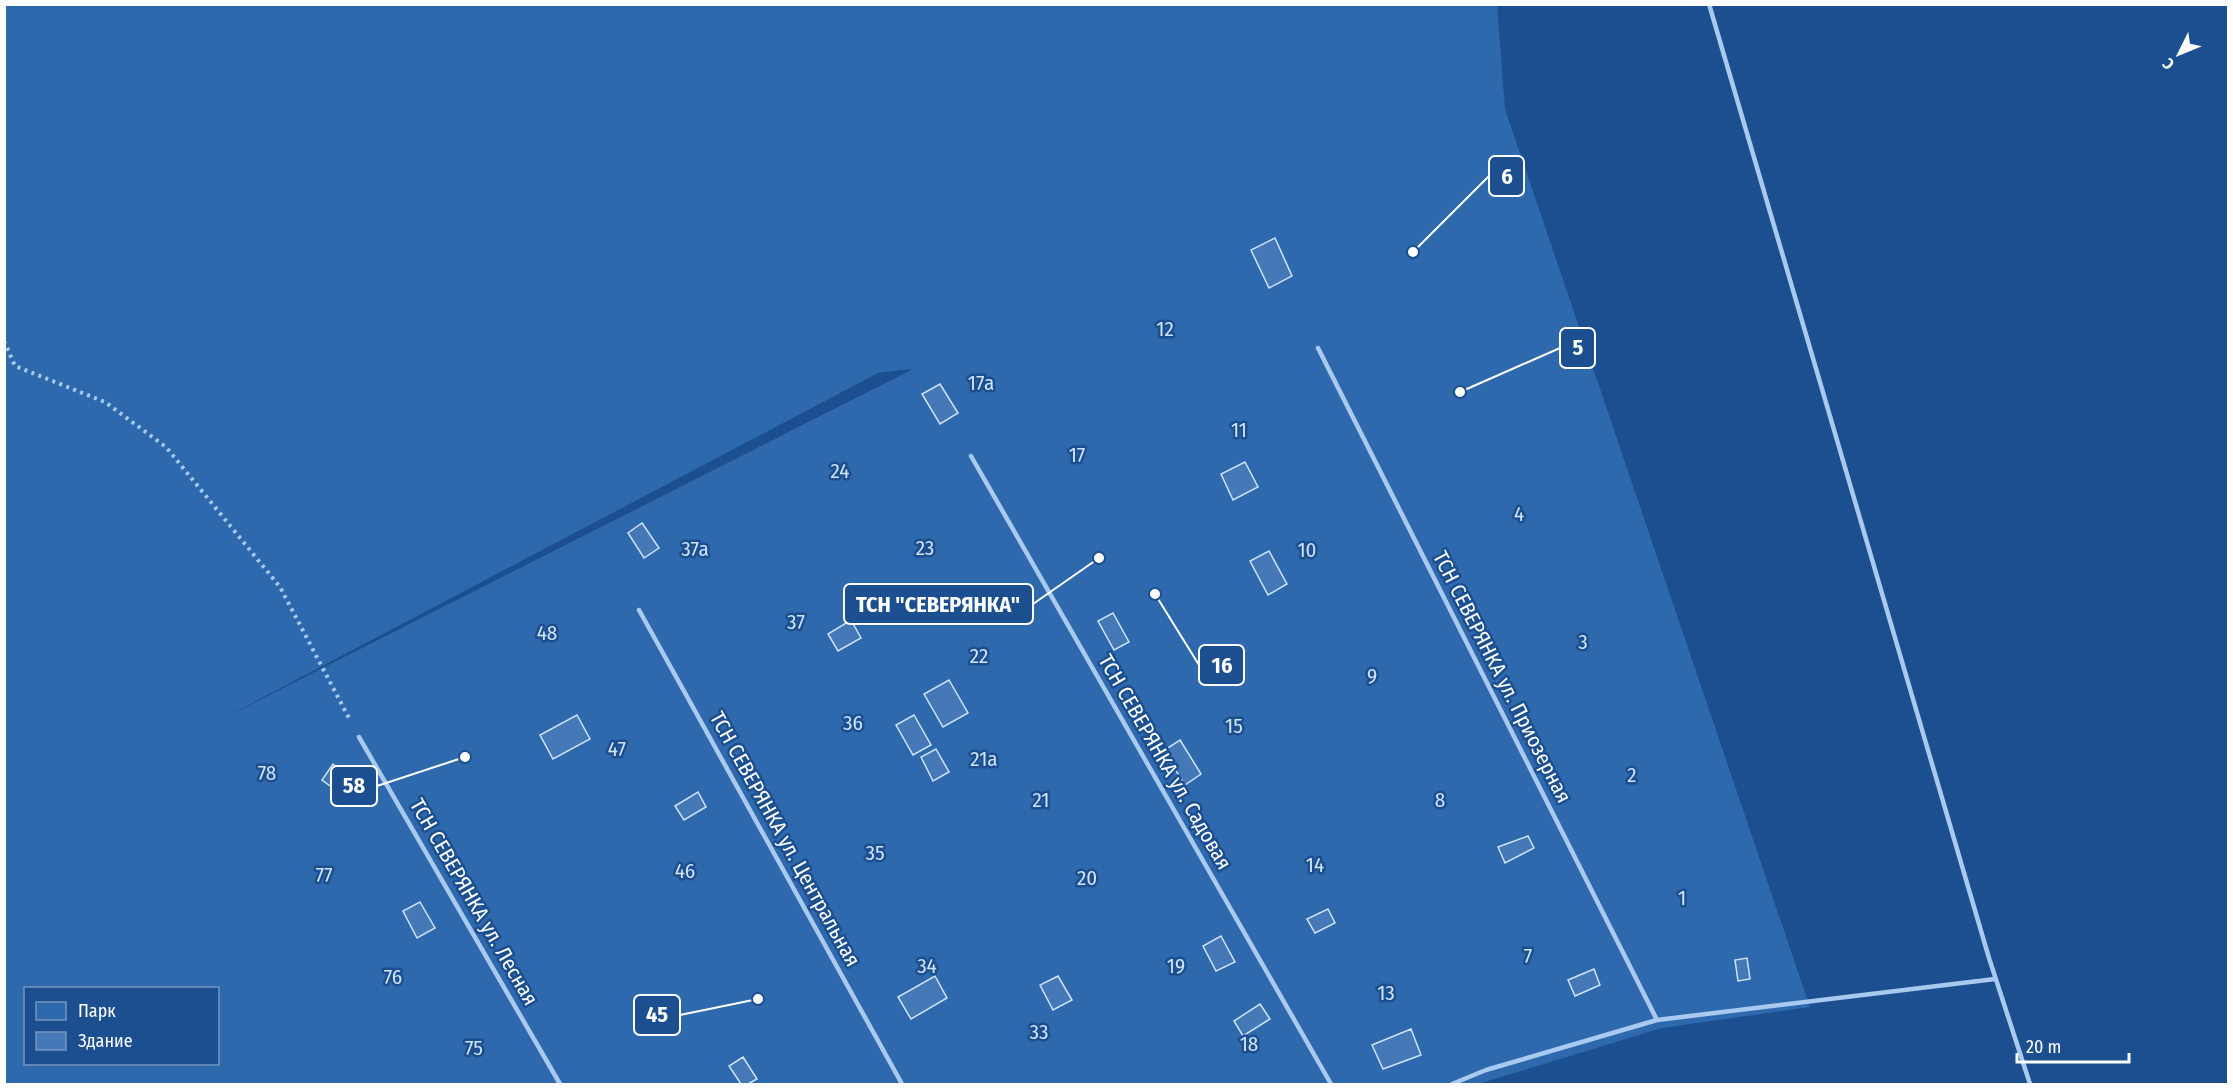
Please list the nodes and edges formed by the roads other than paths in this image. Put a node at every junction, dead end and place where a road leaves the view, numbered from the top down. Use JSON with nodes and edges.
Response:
{"nodes":[{"id":1,"x":1709,"y":4,"type":"edge"},
{"id":2,"x":1318,"y":348,"type":"dead end"},
{"id":3,"x":971,"y":456,"type":"dead end"},
{"id":4,"x":639,"y":610,"type":"dead end"},
{"id":5,"x":359,"y":737,"type":"road end"},
{"id":6,"x":1995,"y":979,"type":"junction"},
{"id":7,"x":1657,"y":1020,"type":"junction"},
{"id":8,"x":560,"y":1084,"type":"edge"},
{"id":9,"x":902,"y":1084,"type":"edge"},
{"id":10,"x":1331,"y":1084,"type":"edge"},
{"id":11,"x":1452,"y":1084,"type":"edge"},
{"id":12,"x":2030,"y":1084,"type":"edge"}],
"edges":[{"from":1,"to":6,"type":"lane"},
{"from":2,"to":7,"type":"lane","name":"ТСН СЕВЕРЯНКА ул. Приозерная"},
{"from":3,"to":10,"type":"lane","name":"ТСН СЕВЕРЯНКА ул. Садовая"},
{"from":4,"to":9,"type":"lane","name":"ТСН СЕВЕРЯНКА ул. Центральная"},
{"from":5,"to":8,"type":"lane","name":"ТСН СЕВЕРЯНКА ул. Лесная"},
{"from":6,"to":7,"type":"lane"},
{"from":6,"to":12,"type":"lane"},
{"from":7,"to":11,"type":"lane"}]}
